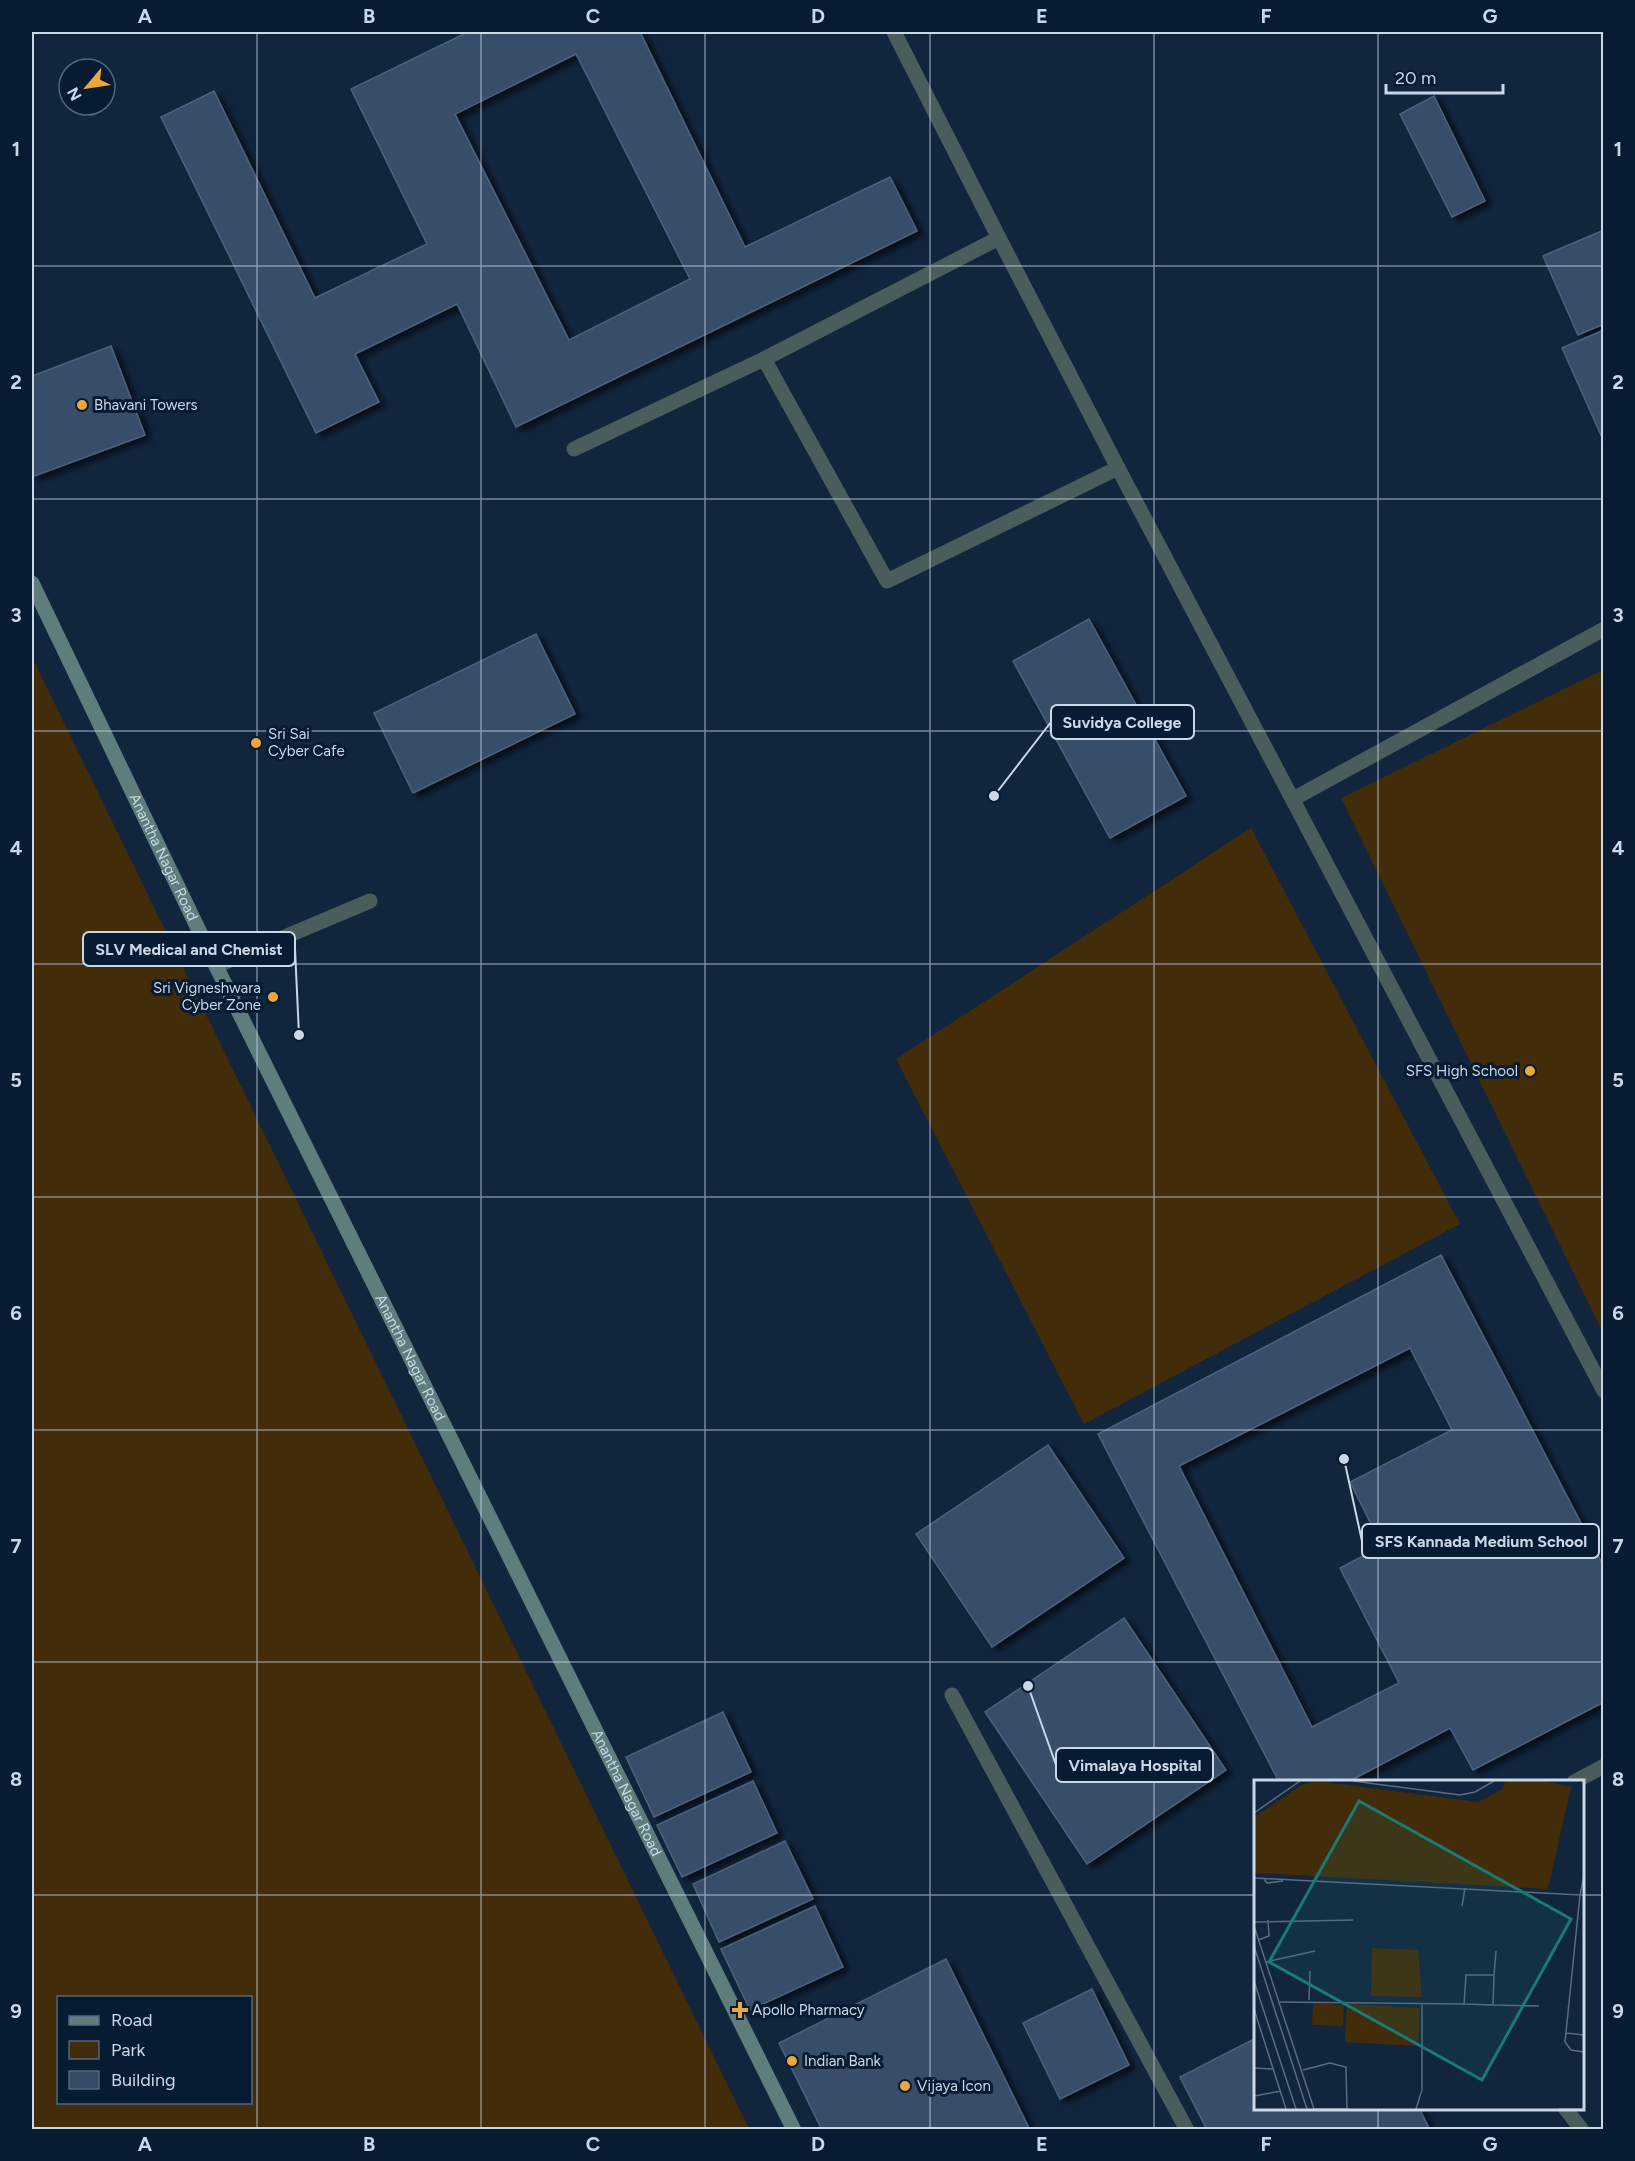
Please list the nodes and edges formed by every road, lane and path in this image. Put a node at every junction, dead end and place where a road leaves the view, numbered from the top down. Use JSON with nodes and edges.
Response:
{"nodes":[{"id":1,"x":894,"y":32,"type":"edge"},
{"id":2,"x":999,"y":237,"type":"junction"},
{"id":3,"x":764,"y":359,"type":"junction"},
{"id":4,"x":574,"y":448,"type":"dead end"},
{"id":5,"x":1118,"y":468,"type":"junction"},
{"id":6,"x":32,"y":583,"type":"edge"},
{"id":7,"x":1604,"y":629,"type":"edge"},
{"id":8,"x":1293,"y":799,"type":"junction"},
{"id":9,"x":370,"y":901,"type":"dead end"},
{"id":10,"x":216,"y":966,"type":"junction"},
{"id":11,"x":1604,"y":1391,"type":"edge"},
{"id":12,"x":952,"y":1695,"type":"dead end"},
{"id":13,"x":1604,"y":1766,"type":"edge"},
{"id":14,"x":1578,"y":1780,"type":"edge"},
{"id":15,"x":1566,"y":2110,"type":"edge"},
{"id":16,"x":794,"y":2130,"type":"edge"},
{"id":17,"x":1187,"y":2130,"type":"edge"},
{"id":18,"x":1582,"y":2130,"type":"edge"}],
"edges":[{"from":1,"to":2,"type":"lane"},
{"from":2,"to":3,"type":"lane"},
{"from":2,"to":5,"type":"lane"},
{"from":3,"to":4,"type":"lane"},
{"from":3,"to":5,"type":"lane"},
{"from":5,"to":8,"type":"lane"},
{"from":6,"to":10,"type":"street","name":"Anantha Nagar Road"},
{"from":7,"to":8,"type":"lane"},
{"from":8,"to":11,"type":"lane"},
{"from":9,"to":10,"type":"lane"},
{"from":10,"to":16,"type":"street","name":"Anantha Nagar Road"},
{"from":12,"to":17,"type":"lane"},
{"from":13,"to":14,"type":"lane"},
{"from":15,"to":18,"type":"lane"}]}
